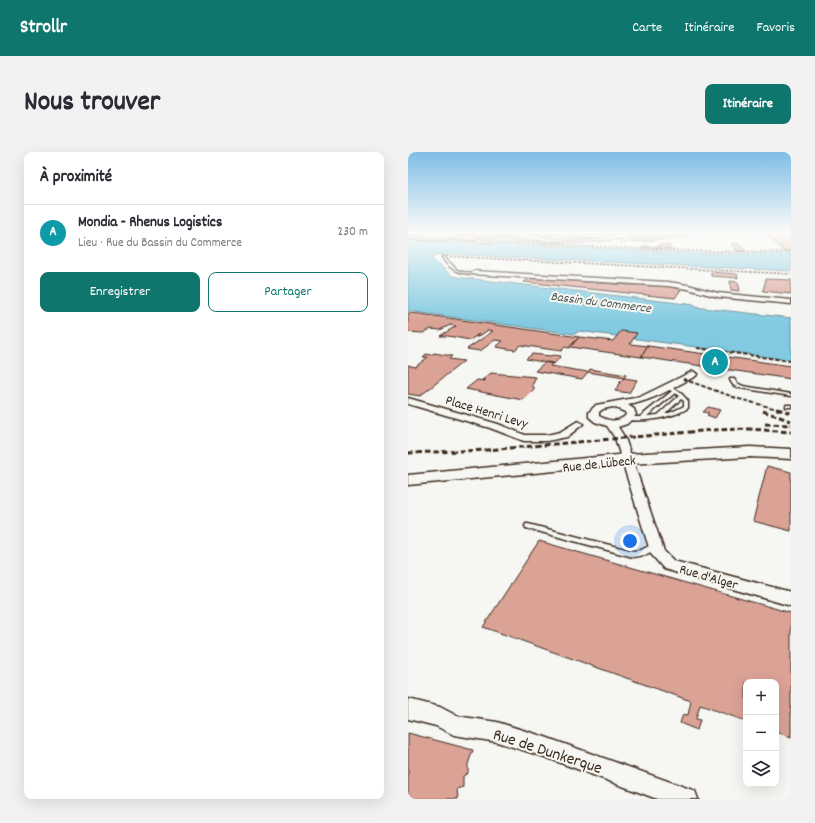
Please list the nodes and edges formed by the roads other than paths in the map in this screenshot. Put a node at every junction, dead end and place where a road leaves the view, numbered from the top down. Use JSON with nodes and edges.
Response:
{"nodes":[{"id":1,"x":447,"y":263,"type":"edge"},
{"id":2,"x":474,"y":273,"type":"joint"},
{"id":3,"x":791,"y":302,"type":"edge"},
{"id":4,"x":693,"y":374,"type":"dead end"},
{"id":5,"x":732,"y":380,"type":"dead end"},
{"id":6,"x":672,"y":389,"type":"junction"},
{"id":7,"x":791,"y":395,"type":"edge"},
{"id":8,"x":682,"y":396,"type":"junction"},
{"id":9,"x":646,"y":398,"type":"junction"},
{"id":10,"x":408,"y":402,"type":"edge"},
{"id":11,"x":613,"y":404,"type":"junction"},
{"id":12,"x":594,"y":412,"type":"junction"},
{"id":13,"x":660,"y":416,"type":"junction"},
{"id":14,"x":628,"y":417,"type":"junction"},
{"id":15,"x":642,"y":418,"type":"junction"},
{"id":16,"x":605,"y":423,"type":"junction"},
{"id":17,"x":578,"y":424,"type":"junction"},
{"id":18,"x":620,"y":438,"type":"junction"},
{"id":19,"x":791,"y":454,"type":"edge"},
{"id":20,"x":628,"y":459,"type":"junction"},
{"id":21,"x":408,"y":480,"type":"edge"},
{"id":22,"x":528,"y":526,"type":"dead end"},
{"id":23,"x":655,"y":546,"type":"junction"},
{"id":24,"x":791,"y":599,"type":"edge"},
{"id":25,"x":408,"y":709,"type":"edge"},
{"id":26,"x":686,"y":799,"type":"edge"}],
"edges":[{"from":1,"to":2,"type":"lane"},
{"from":2,"to":3,"type":"street"},
{"from":4,"to":6,"type":"street"},
{"from":5,"to":7,"type":"lane"},
{"from":6,"to":8,"type":"lane"},
{"from":6,"to":9,"type":"street"},
{"from":6,"to":15,"type":"lane"},
{"from":8,"to":13,"type":"lane"},
{"from":8,"to":13,"type":"lane"},
{"from":9,"to":11,"type":"street","name":"Place Henri Levy"},
{"from":9,"to":14,"type":"street"},
{"from":10,"to":17,"type":"street","name":"Place Henri Levy"},
{"from":11,"to":12,"type":"street","name":"Place Henri Levy"},
{"from":11,"to":14,"type":"street"},
{"from":12,"to":16,"type":"street","name":"Rue d'Alger"},
{"from":12,"to":17,"type":"street","name":"Place Henri Levy"},
{"from":13,"to":15,"type":"lane"},
{"from":14,"to":15,"type":"lane"},
{"from":14,"to":16,"type":"street","name":"Place Henri Levy"},
{"from":14,"to":18,"type":"street"},
{"from":16,"to":17,"type":"street","name":"Place Henri Levy"},
{"from":16,"to":18,"type":"street","name":"Rue d'Alger"},
{"from":18,"to":20,"type":"street","name":"Rue d'Alger"},
{"from":19,"to":20,"type":"main road","name":"Rue de Lübeck"},
{"from":20,"to":21,"type":"main road","name":"Rue de Lübeck"},
{"from":20,"to":23,"type":"street","name":"Rue d'Alger"},
{"from":22,"to":23,"type":"lane"},
{"from":23,"to":24,"type":"street","name":"Rue d'Alger"},
{"from":25,"to":26,"type":"street","name":"Rue de Dunkerque"}]}
